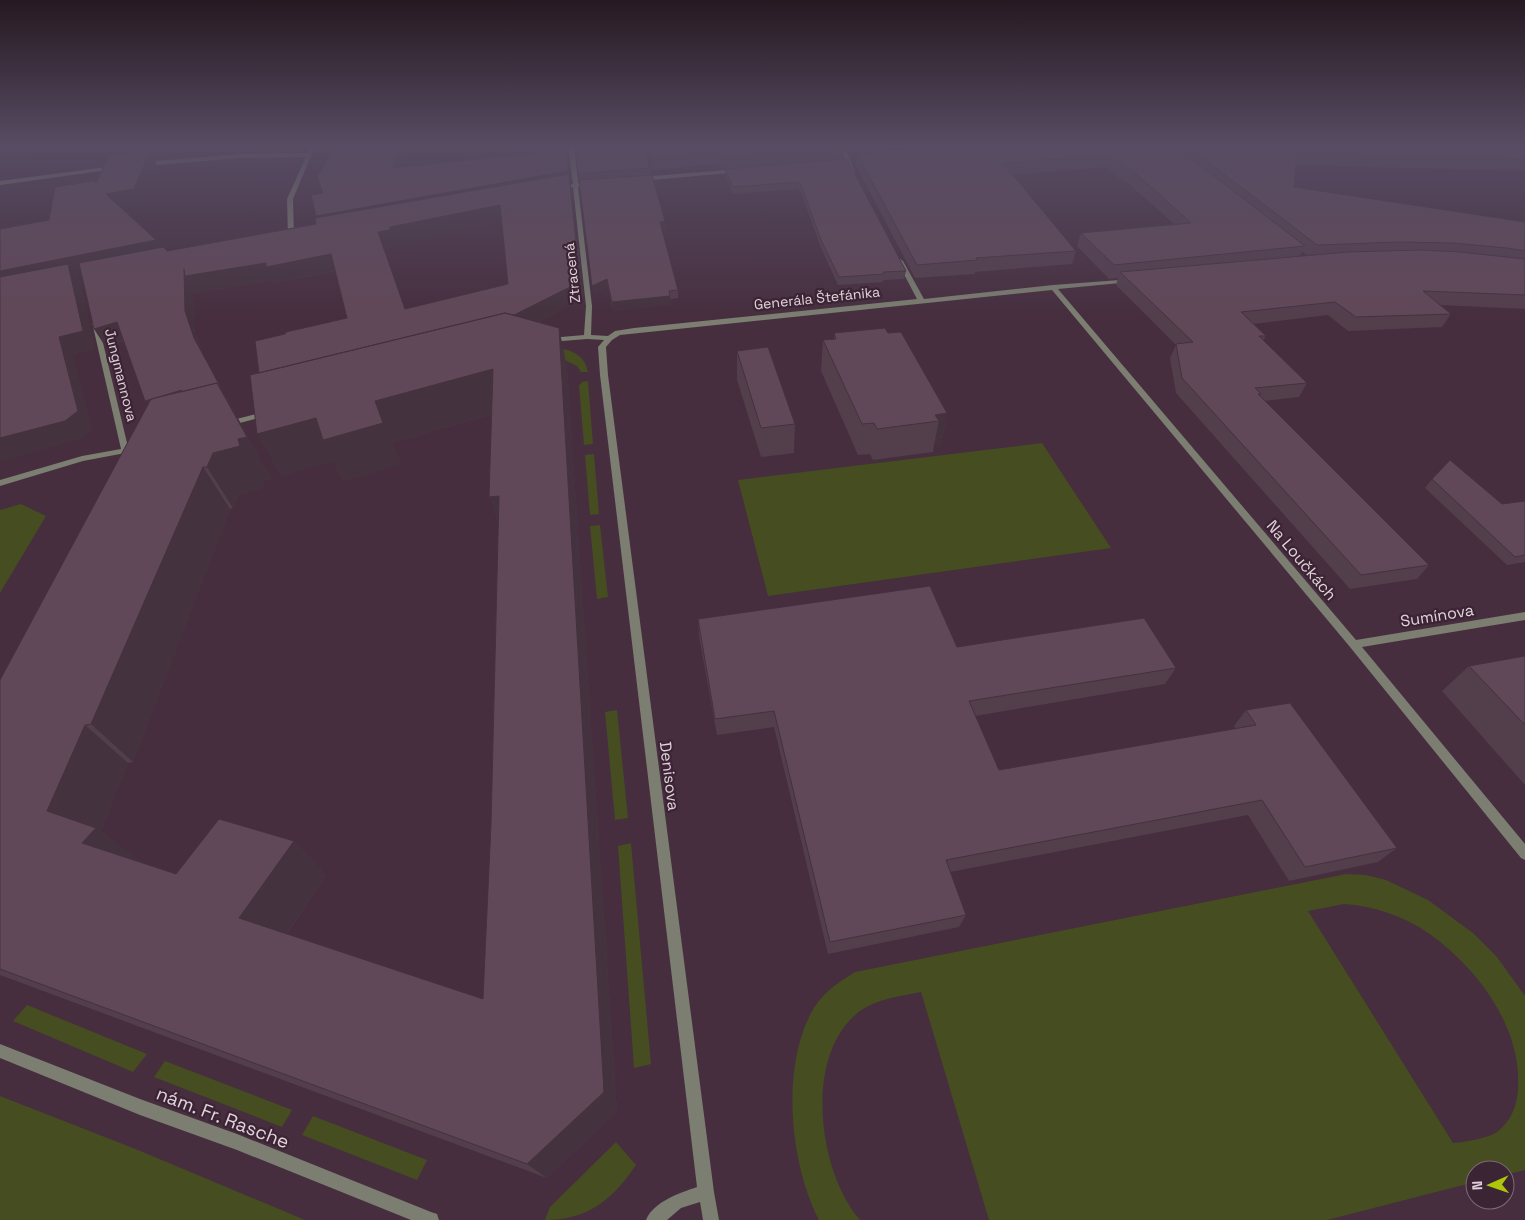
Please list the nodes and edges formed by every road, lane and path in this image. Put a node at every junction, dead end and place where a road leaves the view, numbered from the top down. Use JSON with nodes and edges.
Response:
{"nodes":[{"id":1,"x":290,"y":203,"type":"edge"},
{"id":2,"x":577,"y":203,"type":"edge"},
{"id":3,"x":300,"y":234,"type":"edge"},
{"id":4,"x":291,"y":236,"type":"junction"},
{"id":5,"x":281,"y":238,"type":"edge"},
{"id":6,"x":895,"y":253,"type":"edge"},
{"id":7,"x":1142,"y":278,"type":"edge"},
{"id":8,"x":1053,"y":288,"type":"junction"},
{"id":9,"x":921,"y":300,"type":"junction"},
{"id":10,"x":92,"y":311,"type":"edge"},
{"id":11,"x":587,"y":337,"type":"junction"},
{"id":12,"x":609,"y":338,"type":"junction"},
{"id":13,"x":539,"y":341,"type":"edge"},
{"id":14,"x":272,"y":412,"type":"edge"},
{"id":15,"x":224,"y":425,"type":"edge"},
{"id":16,"x":148,"y":445,"type":"edge"},
{"id":17,"x":123,"y":454,"type":"junction"},
{"id":18,"x":0,"y":483,"type":"edge"},
{"id":19,"x":1525,"y":616,"type":"edge"},
{"id":20,"x":1354,"y":644,"type":"junction"},
{"id":21,"x":1525,"y":854,"type":"edge"},
{"id":22,"x":0,"y":1051,"type":"edge"},
{"id":23,"x":706,"y":1192,"type":"junction"},
{"id":24,"x":431,"y":1220,"type":"edge"},
{"id":25,"x":654,"y":1220,"type":"edge"},
{"id":26,"x":711,"y":1220,"type":"edge"}],
"edges":[{"from":1,"to":4,"type":"street"},
{"from":2,"to":11,"type":"street","name":"Ztracená"},
{"from":3,"to":4,"type":"street"},
{"from":4,"to":5,"type":"street"},
{"from":6,"to":9,"type":"street"},
{"from":7,"to":8,"type":"street","name":"Generála Štefánika"},
{"from":8,"to":9,"type":"street","name":"Generála Štefánika"},
{"from":8,"to":20,"type":"street","name":"Na Loučkách"},
{"from":9,"to":12,"type":"street","name":"Generála Štefánika"},
{"from":10,"to":17,"type":"street","name":"Jungmannova"},
{"from":11,"to":12,"type":"street","name":"Generála Štefánika"},
{"from":11,"to":13,"type":"street","name":"Generála Štefánika"},
{"from":12,"to":23,"type":"street","name":"Denisova"},
{"from":14,"to":15,"type":"street"},
{"from":16,"to":17,"type":"street"},
{"from":17,"to":18,"type":"street"},
{"from":19,"to":20,"type":"street","name":"Sumínova"},
{"from":20,"to":21,"type":"street","name":"Na Loučkách"},
{"from":22,"to":24,"type":"street","name":"nám. Fr. Rasche"},
{"from":23,"to":25,"type":"street"},
{"from":23,"to":26,"type":"street","name":"Denisova"}]}
